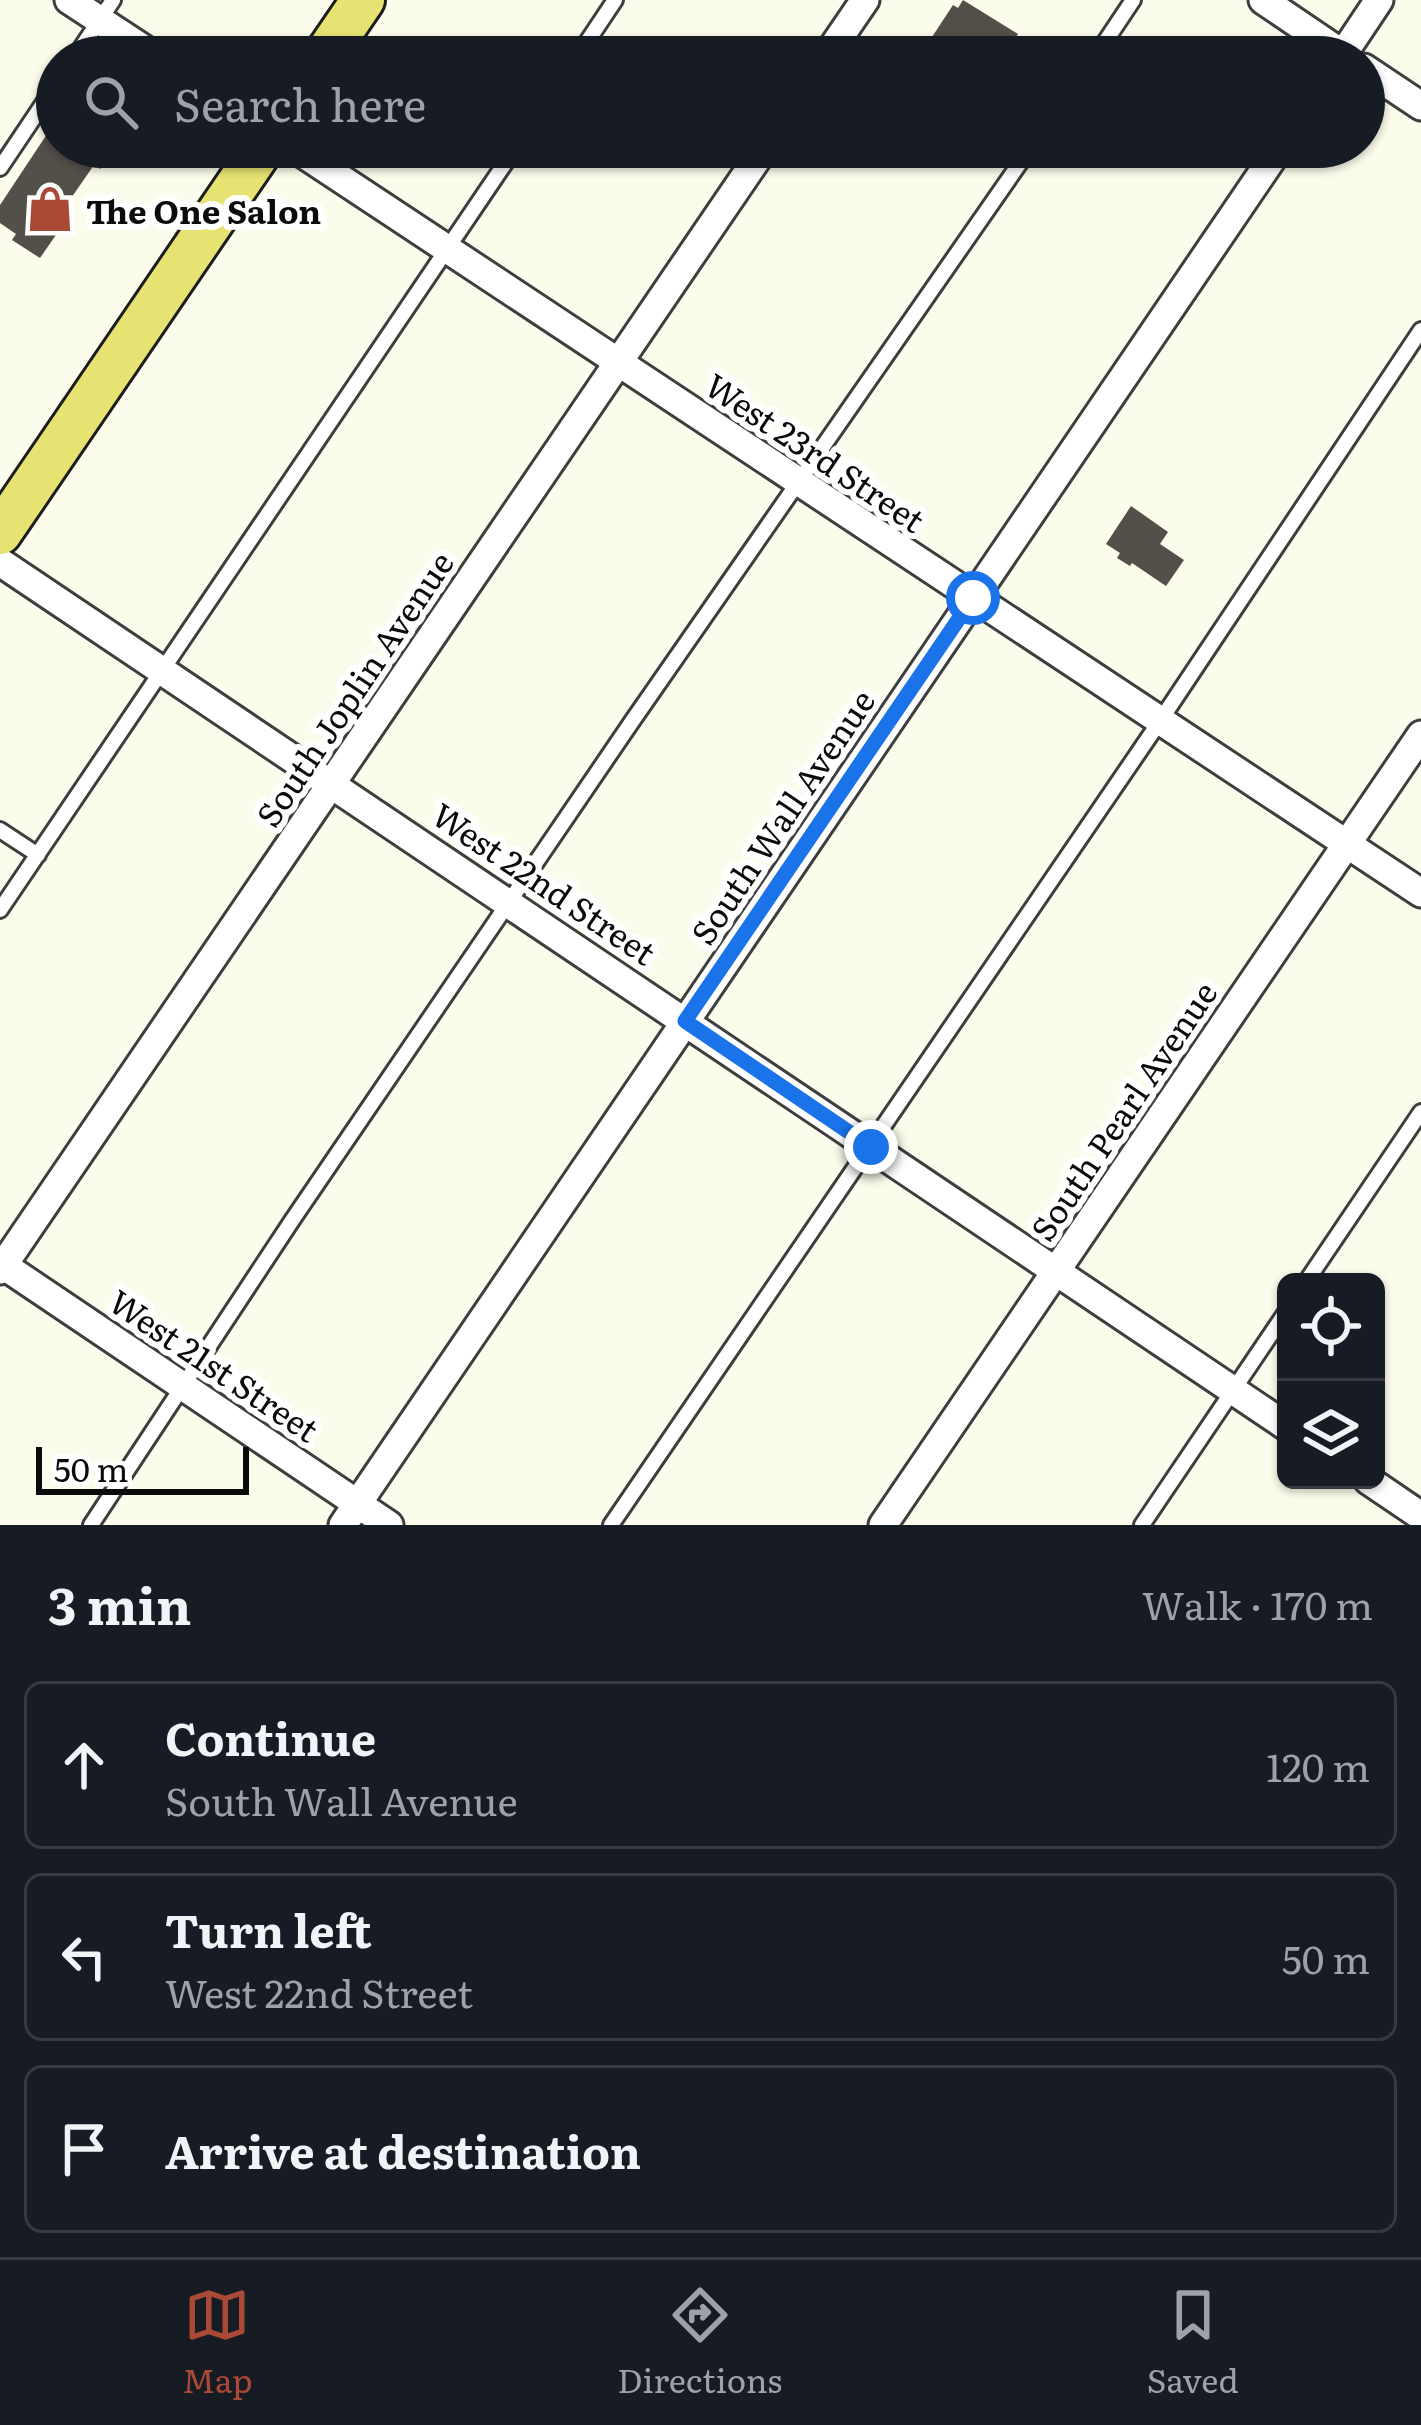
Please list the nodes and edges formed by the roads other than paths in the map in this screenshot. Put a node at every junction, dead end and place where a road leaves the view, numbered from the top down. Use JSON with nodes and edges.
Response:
{"nodes":[{"id":1,"x":69,"y":0,"type":"edge"},
{"id":2,"x":363,"y":0,"type":"edge"},
{"id":3,"x":615,"y":0,"type":"edge"},
{"id":4,"x":865,"y":0,"type":"edge"},
{"id":5,"x":1133,"y":0,"type":"edge"},
{"id":6,"x":1263,"y":0,"type":"edge"},
{"id":7,"x":1379,"y":0,"type":"edge"},
{"id":8,"x":106,"y":10,"type":"edge"},
{"id":9,"x":89,"y":36,"type":"edge"},
{"id":10,"x":134,"y":36,"type":"edge"},
{"id":11,"x":339,"y":36,"type":"edge"},
{"id":12,"x":591,"y":36,"type":"edge"},
{"id":13,"x":840,"y":36,"type":"edge"},
{"id":14,"x":1109,"y":36,"type":"edge"},
{"id":15,"x":1315,"y":36,"type":"edge"},
{"id":16,"x":1360,"y":36,"type":"edge"},
{"id":17,"x":1385,"y":83,"type":"edge"},
{"id":18,"x":1421,"y":106,"type":"edge"},
{"id":19,"x":36,"y":114,"type":"edge"},
{"id":20,"x":0,"y":168,"type":"edge"},
{"id":21,"x":249,"y":168,"type":"edge"},
{"id":22,"x":324,"y":168,"type":"edge"},
{"id":23,"x":502,"y":168,"type":"edge"},
{"id":24,"x":751,"y":168,"type":"edge"},
{"id":25,"x":1016,"y":168,"type":"edge"},
{"id":26,"x":1266,"y":168,"type":"edge"},
{"id":27,"x":447,"y":249,"type":"junction"},
{"id":28,"x":1421,"y":330,"type":"edge"},
{"id":29,"x":619,"y":363,"type":"junction"},
{"id":30,"x":799,"y":483,"type":"junction"},
{"id":31,"x":0,"y":533,"type":"edge"},
{"id":32,"x":0,"y":562,"type":"edge"},
{"id":33,"x":973,"y":598,"type":"junction"},
{"id":34,"x":162,"y":670,"type":"junction"},
{"id":35,"x":1160,"y":722,"type":"junction"},
{"id":36,"x":1421,"y":736,"type":"edge"},
{"id":37,"x":332,"y":782,"type":"junction"},
{"id":38,"x":0,"y":830,"type":"edge"},
{"id":39,"x":1347,"y":844,"type":"junction"},
{"id":40,"x":38,"y":855,"type":"junction"},
{"id":41,"x":1421,"y":893,"type":"edge"},
{"id":42,"x":510,"y":902,"type":"junction"},
{"id":43,"x":0,"y":910,"type":"edge"},
{"id":44,"x":685,"y":1021,"type":"junction"},
{"id":45,"x":1421,"y":1112,"type":"edge"},
{"id":46,"x":871,"y":1147,"type":"junction"},
{"id":47,"x":1,"y":1266,"type":"edge"},
{"id":48,"x":1055,"y":1272,"type":"junction"},
{"id":49,"x":1312,"y":1273,"type":"edge"},
{"id":50,"x":1277,"y":1325,"type":"edge"},
{"id":51,"x":183,"y":1386,"type":"junction"},
{"id":52,"x":1233,"y":1390,"type":"junction"},
{"id":53,"x":1277,"y":1420,"type":"edge"},
{"id":54,"x":1381,"y":1489,"type":"edge"},
{"id":55,"x":1412,"y":1510,"type":"edge"},
{"id":56,"x":350,"y":1514,"type":"edge"},
{"id":57,"x":91,"y":1525,"type":"edge"},
{"id":58,"x":389,"y":1525,"type":"edge"},
{"id":59,"x":611,"y":1525,"type":"edge"},
{"id":60,"x":883,"y":1525,"type":"edge"},
{"id":61,"x":1142,"y":1525,"type":"edge"}],
"edges":[{"from":1,"to":8,"type":"street"},
{"from":2,"to":11,"type":"main road"},
{"from":3,"to":12,"type":"lane"},
{"from":4,"to":13,"type":"street"},
{"from":5,"to":14,"type":"lane"},
{"from":6,"to":15,"type":"street"},
{"from":7,"to":16,"type":"street"},
{"from":8,"to":9,"type":"lane"},
{"from":8,"to":10,"type":"street"},
{"from":17,"to":18,"type":"street"},
{"from":19,"to":20,"type":"lane"},
{"from":21,"to":31,"type":"main road"},
{"from":22,"to":27,"type":"street","name":"West 23rd Street"},
{"from":23,"to":27,"type":"lane"},
{"from":24,"to":29,"type":"street","name":"South Joplin Avenue"},
{"from":25,"to":30,"type":"lane"},
{"from":26,"to":33,"type":"street","name":"South Wall Avenue"},
{"from":27,"to":29,"type":"street","name":"West 23rd Street"},
{"from":27,"to":34,"type":"lane"},
{"from":28,"to":35,"type":"lane"},
{"from":29,"to":30,"type":"street","name":"West 23rd Street"},
{"from":29,"to":37,"type":"street","name":"South Joplin Avenue"},
{"from":30,"to":33,"type":"street","name":"West 23rd Street"},
{"from":30,"to":42,"type":"lane"},
{"from":32,"to":34,"type":"street","name":"West 22nd Street"},
{"from":33,"to":35,"type":"street","name":"West 23rd Street"},
{"from":33,"to":44,"type":"street","name":"South Wall Avenue"},
{"from":34,"to":37,"type":"street","name":"West 22nd Street"},
{"from":34,"to":40,"type":"lane"},
{"from":35,"to":39,"type":"street","name":"West 23rd Street"},
{"from":35,"to":46,"type":"lane"},
{"from":36,"to":39,"type":"street","name":"South Pearl Avenue"},
{"from":37,"to":42,"type":"street","name":"West 22nd Street"},
{"from":37,"to":47,"type":"street","name":"South Joplin Avenue"},
{"from":38,"to":40,"type":"lane"},
{"from":39,"to":41,"type":"street","name":"West 23rd Street"},
{"from":39,"to":48,"type":"street","name":"South Pearl Avenue"},
{"from":40,"to":43,"type":"lane"},
{"from":42,"to":44,"type":"street","name":"West 22nd Street"},
{"from":42,"to":51,"type":"lane"},
{"from":44,"to":46,"type":"street","name":"West 22nd Street"},
{"from":44,"to":56,"type":"street","name":"South Wall Avenue"},
{"from":45,"to":49,"type":"lane"},
{"from":46,"to":48,"type":"street","name":"West 22nd Street"},
{"from":46,"to":59,"type":"lane"},
{"from":47,"to":51,"type":"street","name":"West 21st Street"},
{"from":48,"to":52,"type":"street","name":"West 22nd Street"},
{"from":48,"to":60,"type":"street","name":"South Pearl Avenue"},
{"from":50,"to":52,"type":"lane"},
{"from":51,"to":56,"type":"street","name":"West 21st Street"},
{"from":51,"to":57,"type":"lane"},
{"from":52,"to":53,"type":"street","name":"West 22nd Street"},
{"from":52,"to":61,"type":"lane"},
{"from":54,"to":55,"type":"street"},
{"from":56,"to":58,"type":"street","name":"West 21st Street"}]}
